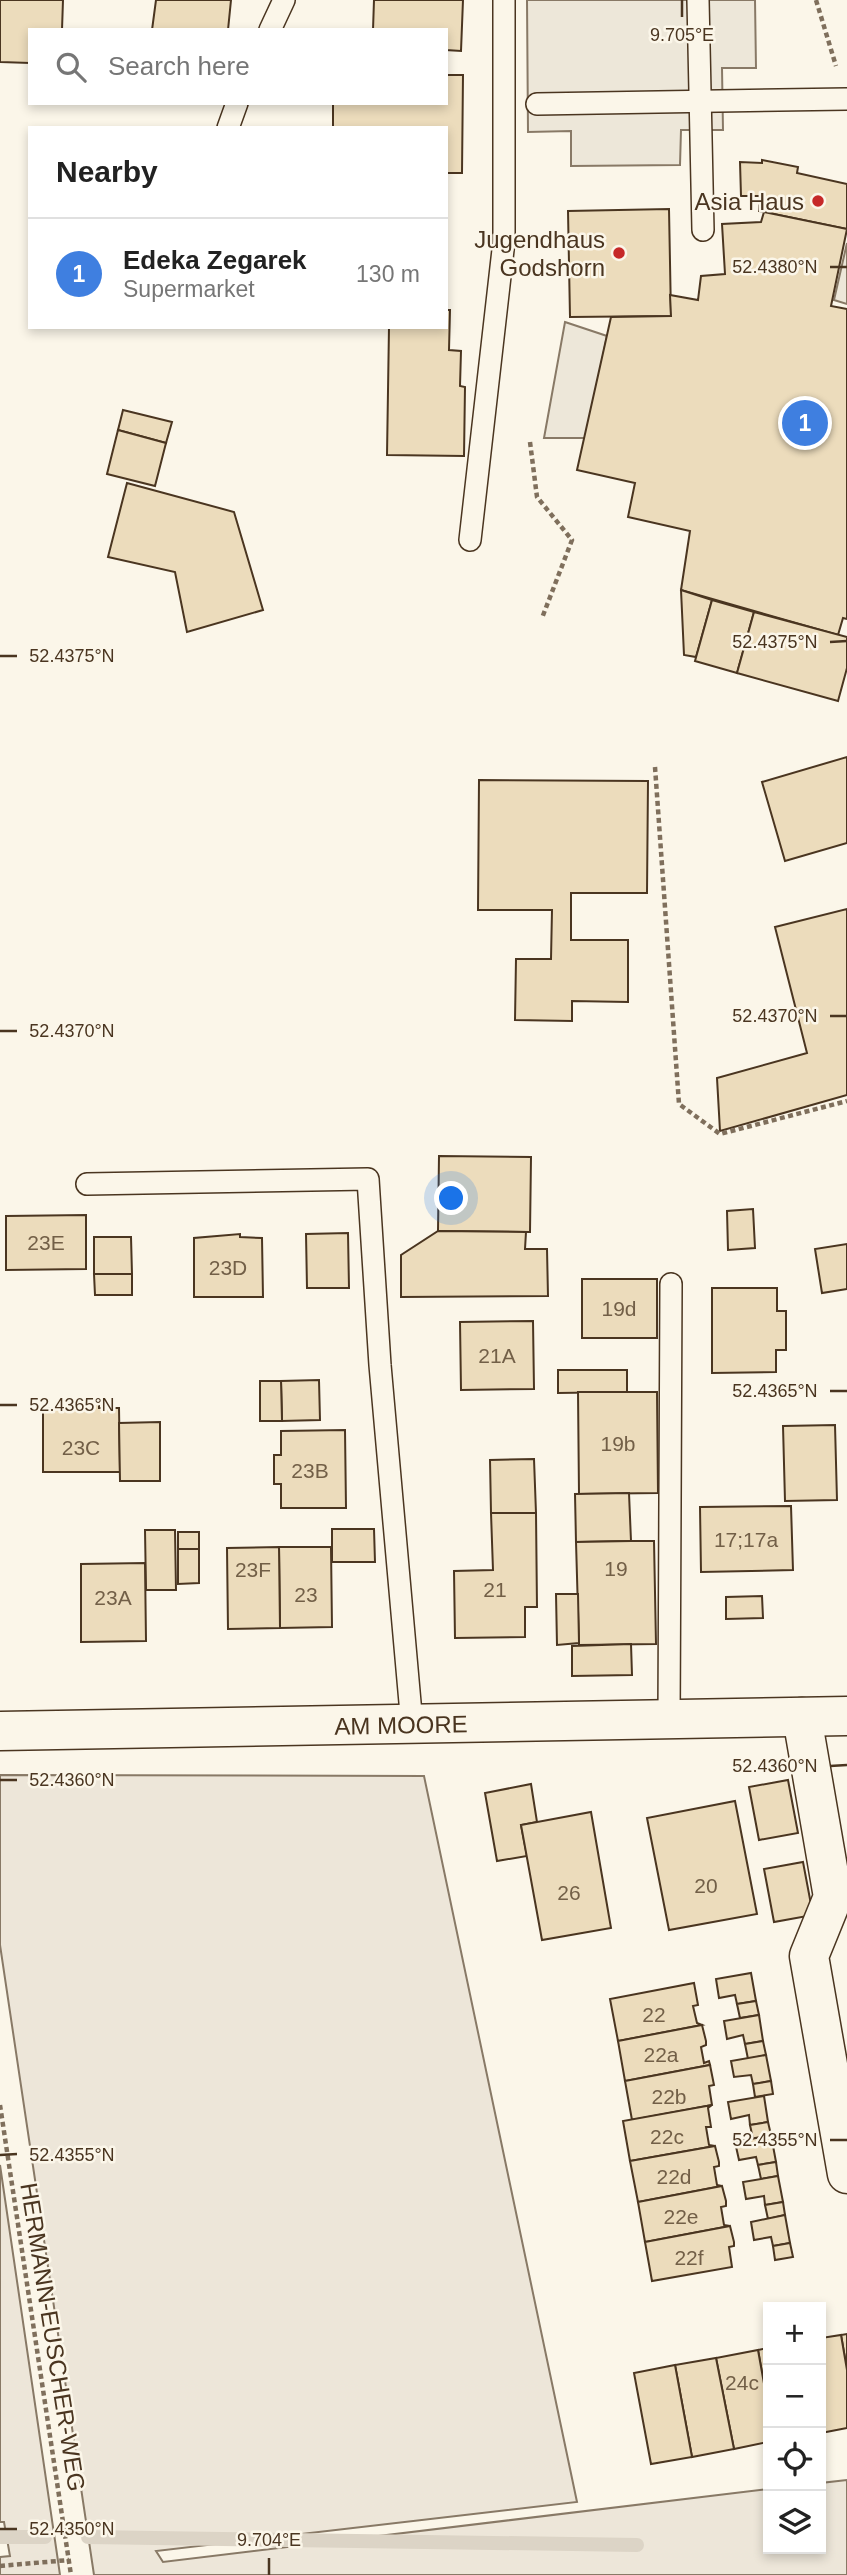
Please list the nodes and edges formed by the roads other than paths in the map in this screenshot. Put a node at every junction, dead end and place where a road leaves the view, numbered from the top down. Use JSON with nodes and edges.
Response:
{"nodes":[{"id":1,"x":284,"y":0,"type":"edge"},
{"id":2,"x":504,"y":0,"type":"edge"},
{"id":3,"x":698,"y":0,"type":"edge"},
{"id":4,"x":271,"y":28,"type":"edge"},
{"id":5,"x":847,"y":100,"type":"edge"},
{"id":6,"x":699,"y":102,"type":"junction"},
{"id":7,"x":537,"y":104,"type":"dead end"},
{"id":8,"x":236,"y":105,"type":"edge"},
{"id":9,"x":229,"y":126,"type":"edge"},
{"id":10,"x":703,"y":230,"type":"dead end"},
{"id":11,"x":470,"y":540,"type":"dead end"},
{"id":12,"x":87,"y":1184,"type":"dead end"},
{"id":13,"x":671,"y":1284,"type":"dead end"},
{"id":14,"x":847,"y":1716,"type":"edge"},
{"id":15,"x":802,"y":1717,"type":"junction"},
{"id":16,"x":669,"y":1720,"type":"junction"},
{"id":17,"x":412,"y":1725,"type":"junction"},
{"id":18,"x":0,"y":1731,"type":"edge"},
{"id":19,"x":847,"y":2174,"type":"edge"}],
"edges":[{"from":1,"to":4,"type":"lane"},
{"from":2,"to":11,"type":"lane"},
{"from":3,"to":6,"type":"lane"},
{"from":5,"to":6,"type":"lane"},
{"from":6,"to":7,"type":"lane"},
{"from":6,"to":10,"type":"lane"},
{"from":8,"to":9,"type":"lane"},
{"from":12,"to":17,"type":"lane"},
{"from":13,"to":16,"type":"lane"},
{"from":14,"to":15,"type":"street","name":"AM MOORE"},
{"from":15,"to":16,"type":"street","name":"AM MOORE"},
{"from":15,"to":19,"type":"street"},
{"from":16,"to":17,"type":"street","name":"AM MOORE"},
{"from":17,"to":18,"type":"street","name":"AM MOORE"}]}
